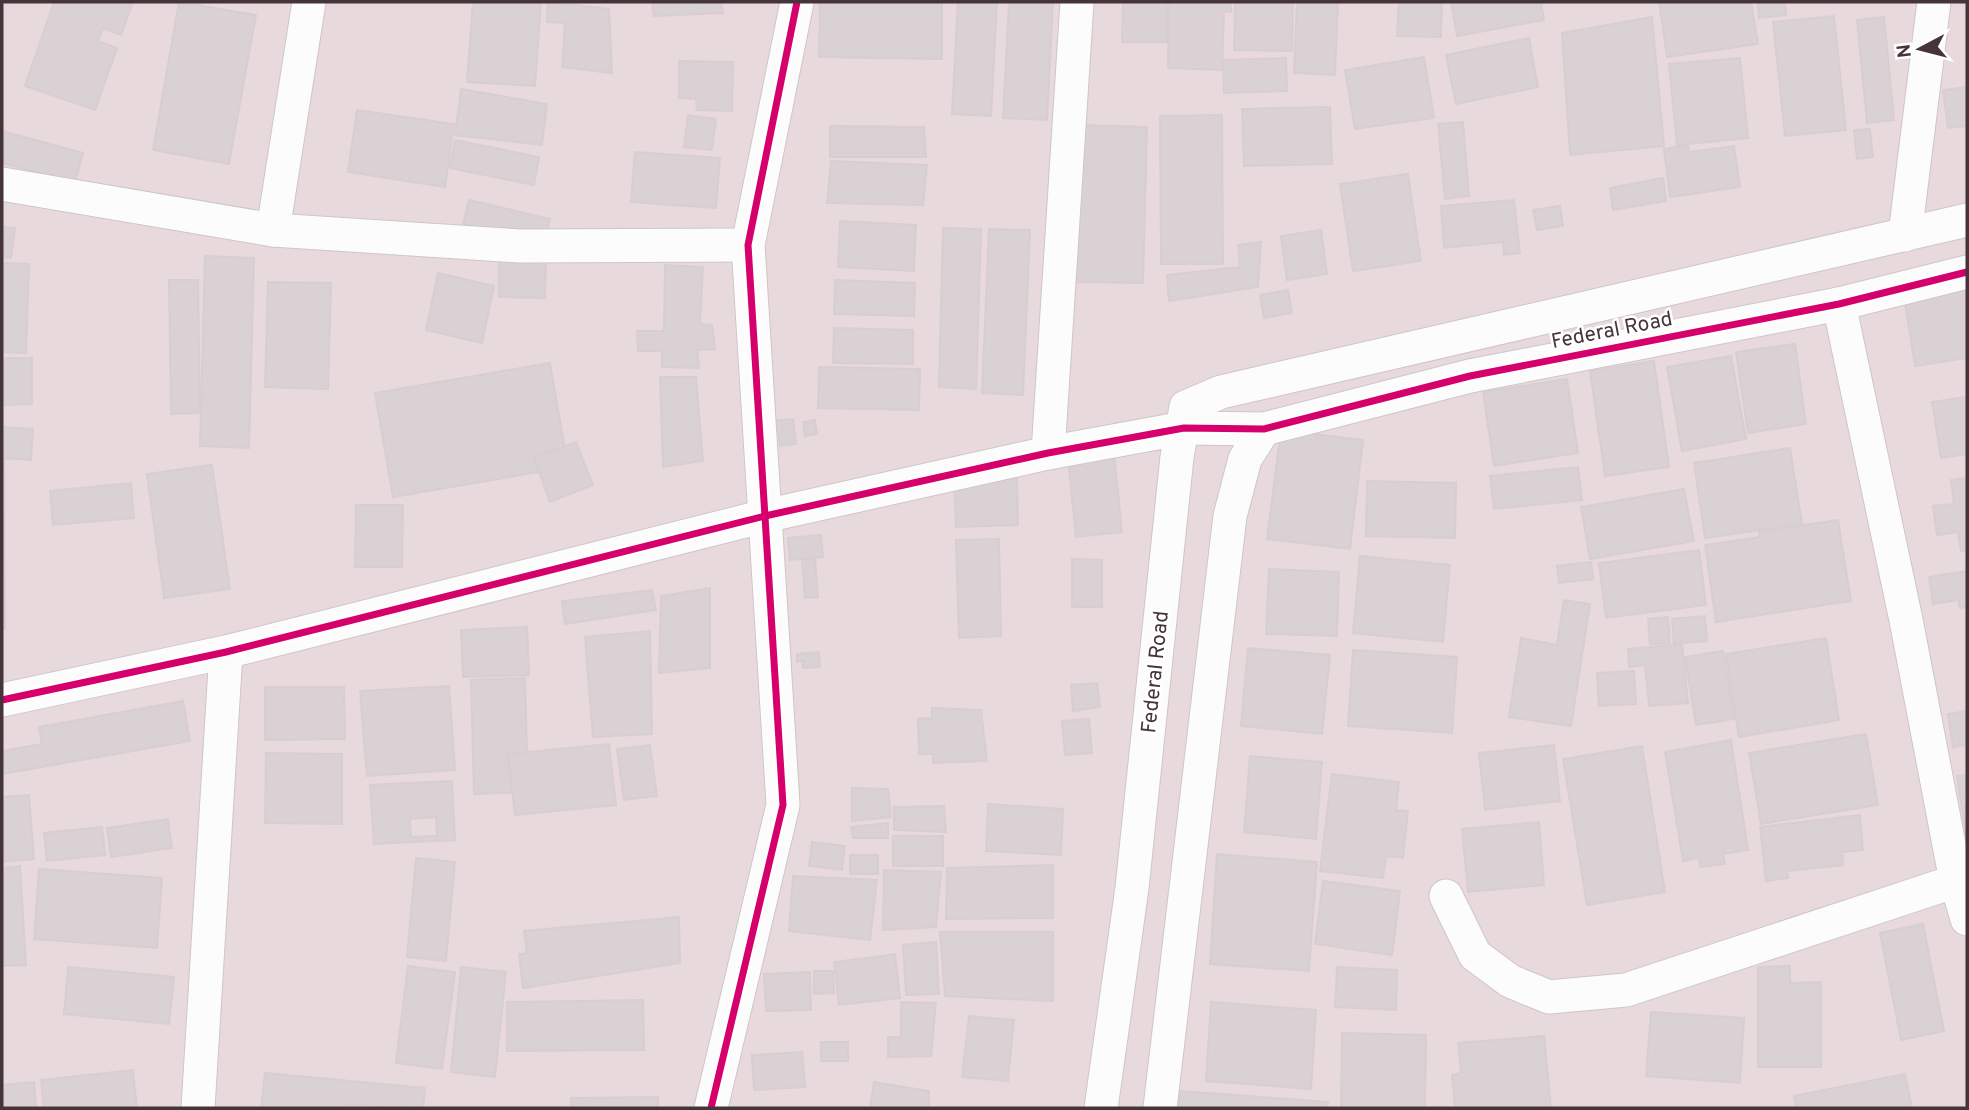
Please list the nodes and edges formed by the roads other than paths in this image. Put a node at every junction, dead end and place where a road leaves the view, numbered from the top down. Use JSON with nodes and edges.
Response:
{"nodes":[{"id":1,"x":309,"y":2,"type":"edge"},
{"id":2,"x":797,"y":2,"type":"edge"},
{"id":3,"x":1077,"y":2,"type":"edge"},
{"id":4,"x":1934,"y":2,"type":"edge"},
{"id":5,"x":2,"y":184,"type":"edge"},
{"id":6,"x":1967,"y":220,"type":"edge"},
{"id":7,"x":273,"y":230,"type":"junction"},
{"id":8,"x":1905,"y":234,"type":"junction"},
{"id":9,"x":748,"y":245,"type":"junction"},
{"id":10,"x":1967,"y":272,"type":"edge"},
{"id":11,"x":1839,"y":304,"type":"junction"},
{"id":12,"x":1184,"y":428,"type":"junction"},
{"id":13,"x":1264,"y":429,"type":"junction"},
{"id":14,"x":1048,"y":453,"type":"junction"},
{"id":15,"x":765,"y":516,"type":"junction"},
{"id":16,"x":226,"y":652,"type":"junction"},
{"id":17,"x":2,"y":700,"type":"edge"},
{"id":18,"x":1956,"y":881,"type":"junction"},
{"id":19,"x":1446,"y":896,"type":"dead end"},
{"id":20,"x":1967,"y":919,"type":"edge"},
{"id":21,"x":198,"y":1108,"type":"edge"},
{"id":22,"x":711,"y":1108,"type":"edge"},
{"id":23,"x":1101,"y":1108,"type":"edge"},
{"id":24,"x":1160,"y":1108,"type":"edge"}],
"edges":[{"from":1,"to":7,"type":"street"},
{"from":2,"to":9,"type":"street"},
{"from":3,"to":14,"type":"street"},
{"from":4,"to":8,"type":"street"},
{"from":5,"to":7,"type":"street"},
{"from":6,"to":8,"type":"street","name":"Federal Road"},
{"from":7,"to":9,"type":"street"},
{"from":8,"to":12,"type":"street","name":"Federal Road"},
{"from":9,"to":15,"type":"street"},
{"from":10,"to":11,"type":"street","name":"Federal Road"},
{"from":11,"to":13,"type":"street","name":"Federal Road"},
{"from":11,"to":18,"type":"street"},
{"from":12,"to":13,"type":"street","name":"Federal Road"},
{"from":12,"to":14,"type":"street","name":"Federal Road"},
{"from":12,"to":23,"type":"street","name":"Federal Road"},
{"from":13,"to":24,"type":"street"},
{"from":14,"to":15,"type":"street","name":"Federal Road"},
{"from":15,"to":16,"type":"street","name":"Federal Road"},
{"from":15,"to":22,"type":"street"},
{"from":16,"to":17,"type":"street","name":"Federal Road"},
{"from":16,"to":21,"type":"street"},
{"from":18,"to":19,"type":"street"},
{"from":18,"to":20,"type":"street"}]}
